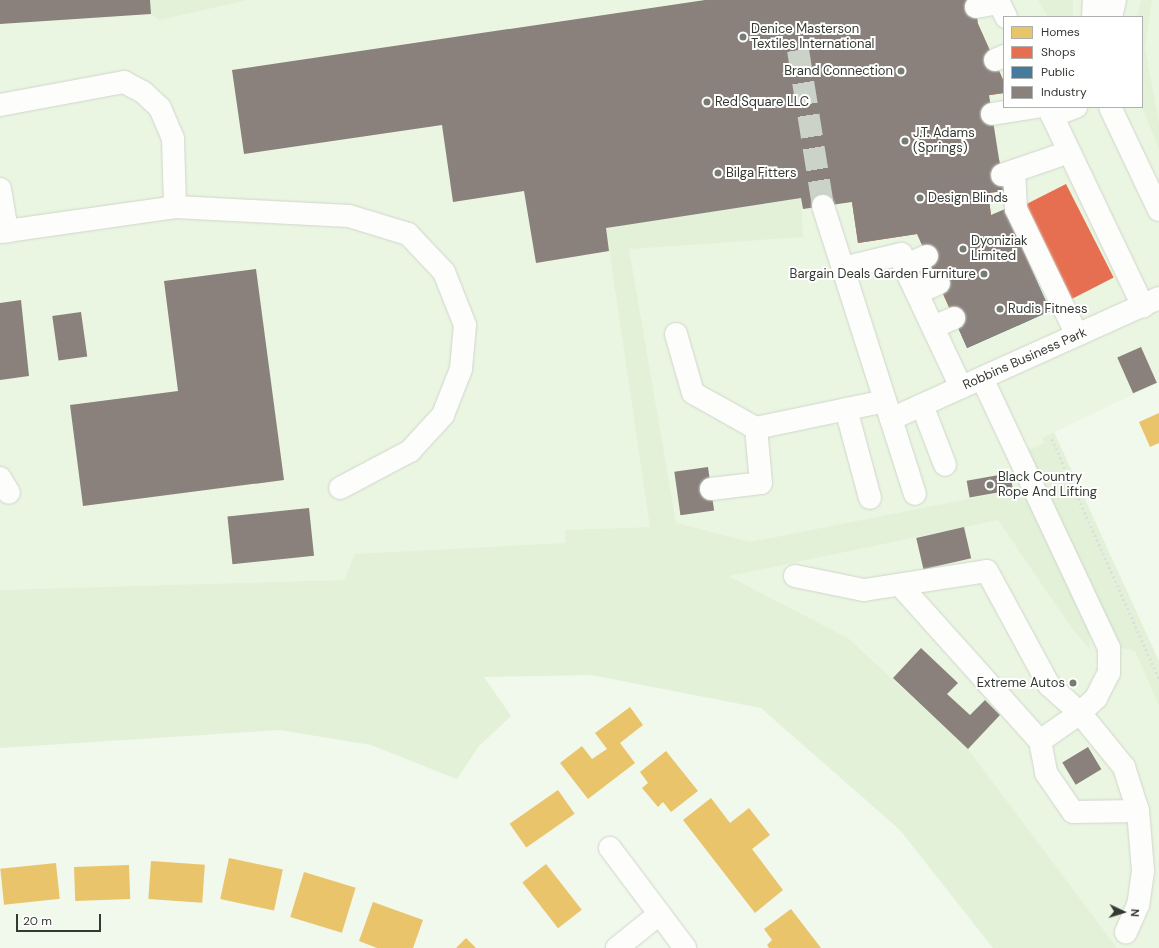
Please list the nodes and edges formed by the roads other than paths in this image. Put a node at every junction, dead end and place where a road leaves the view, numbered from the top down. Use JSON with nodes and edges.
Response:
{"nodes":[{"id":1,"x":1094,"y":0,"type":"edge"},
{"id":2,"x":1115,"y":0,"type":"edge"},
{"id":3,"x":976,"y":7,"type":"dead end"},
{"id":4,"x":1006,"y":16,"type":"edge"},
{"id":5,"x":1093,"y":16,"type":"edge"},
{"id":6,"x":1111,"y":16,"type":"edge"},
{"id":7,"x":0,"y":105,"type":"edge"},
{"id":8,"x":1066,"y":108,"type":"edge"},
{"id":9,"x":1110,"y":108,"type":"edge"},
{"id":10,"x":1046,"y":110,"type":"edge"},
{"id":11,"x":992,"y":114,"type":"dead end"},
{"id":12,"x":1069,"y":152,"type":"junction"},
{"id":13,"x":0,"y":189,"type":"edge"},
{"id":14,"x":823,"y":206,"type":"tunnel mouth"},
{"id":15,"x":175,"y":207,"type":"junction"},
{"id":16,"x":1159,"y":210,"type":"edge"},
{"id":17,"x":3,"y":231,"type":"edge"},
{"id":18,"x":894,"y":251,"type":"junction"},
{"id":19,"x":927,"y":256,"type":"dead end"},
{"id":20,"x":843,"y":268,"type":"junction"},
{"id":21,"x":938,"y":284,"type":"dead end"},
{"id":22,"x":917,"y":293,"type":"junction"},
{"id":23,"x":1151,"y":302,"type":"edge"},
{"id":24,"x":954,"y":318,"type":"dead end"},
{"id":25,"x":933,"y":327,"type":"junction"},
{"id":26,"x":676,"y":334,"type":"dead end"},
{"id":27,"x":1078,"y":335,"type":"junction"},
{"id":28,"x":982,"y":378,"type":"junction"},
{"id":29,"x":961,"y":387,"type":"junction"},
{"id":30,"x":922,"y":405,"type":"junction"},
{"id":31,"x":846,"y":409,"type":"junction"},
{"id":32,"x":888,"y":410,"type":"junction"},
{"id":33,"x":756,"y":428,"type":"junction"},
{"id":34,"x":945,"y":465,"type":"dead end"},
{"id":35,"x":340,"y":488,"type":"dead end"},
{"id":36,"x":711,"y":489,"type":"dead end"},
{"id":37,"x":915,"y":494,"type":"dead end"},
{"id":38,"x":870,"y":498,"type":"dead end"},
{"id":39,"x":795,"y":576,"type":"dead end"},
{"id":40,"x":900,"y":585,"type":"junction"},
{"id":41,"x":1080,"y":713,"type":"junction"},
{"id":42,"x":1040,"y":741,"type":"junction"},
{"id":43,"x":1138,"y":811,"type":"junction"},
{"id":44,"x":610,"y":848,"type":"dead end"},
{"id":45,"x":658,"y":915,"type":"junction"},
{"id":46,"x":1126,"y":932,"type":"dead end"},
{"id":47,"x":616,"y":948,"type":"edge"},
{"id":48,"x":686,"y":948,"type":"edge"}],
"edges":[{"from":1,"to":5,"type":"street"},
{"from":2,"to":6,"type":"street"},
{"from":3,"to":4,"type":"street"},
{"from":7,"to":15,"type":"street"},
{"from":8,"to":10,"type":"street"},
{"from":9,"to":16,"type":"street"},
{"from":10,"to":11,"type":"street"},
{"from":10,"to":12,"type":"street"},
{"from":12,"to":23,"type":"street"},
{"from":12,"to":27,"type":"street"},
{"from":13,"to":17,"type":"street"},
{"from":14,"to":20,"type":"street"},
{"from":15,"to":17,"type":"street"},
{"from":15,"to":35,"type":"street"},
{"from":18,"to":19,"type":"street"},
{"from":18,"to":20,"type":"street"},
{"from":18,"to":22,"type":"street"},
{"from":20,"to":32,"type":"street"},
{"from":21,"to":22,"type":"street"},
{"from":22,"to":25,"type":"street"},
{"from":23,"to":27,"type":"street","name":"Robbins Business Park"},
{"from":24,"to":25,"type":"street"},
{"from":25,"to":29,"type":"street"},
{"from":26,"to":33,"type":"street"},
{"from":27,"to":28,"type":"street","name":"Robbins Business Park"},
{"from":28,"to":29,"type":"street","name":"Robbins Business Park"},
{"from":28,"to":41,"type":"street"},
{"from":29,"to":30,"type":"street","name":"Robbins Business Park"},
{"from":30,"to":32,"type":"street","name":"Robbins Business Park"},
{"from":30,"to":34,"type":"street"},
{"from":31,"to":32,"type":"street","name":"Robbins Business Park"},
{"from":31,"to":33,"type":"street","name":"Robbins Business Park"},
{"from":31,"to":38,"type":"street"},
{"from":32,"to":37,"type":"street"},
{"from":33,"to":36,"type":"street"},
{"from":39,"to":40,"type":"street"},
{"from":40,"to":41,"type":"street"},
{"from":40,"to":42,"type":"street"},
{"from":41,"to":42,"type":"street"},
{"from":41,"to":43,"type":"street"},
{"from":42,"to":43,"type":"street"},
{"from":43,"to":46,"type":"street"},
{"from":44,"to":45,"type":"street"},
{"from":45,"to":47,"type":"street"},
{"from":45,"to":48,"type":"street"}]}
